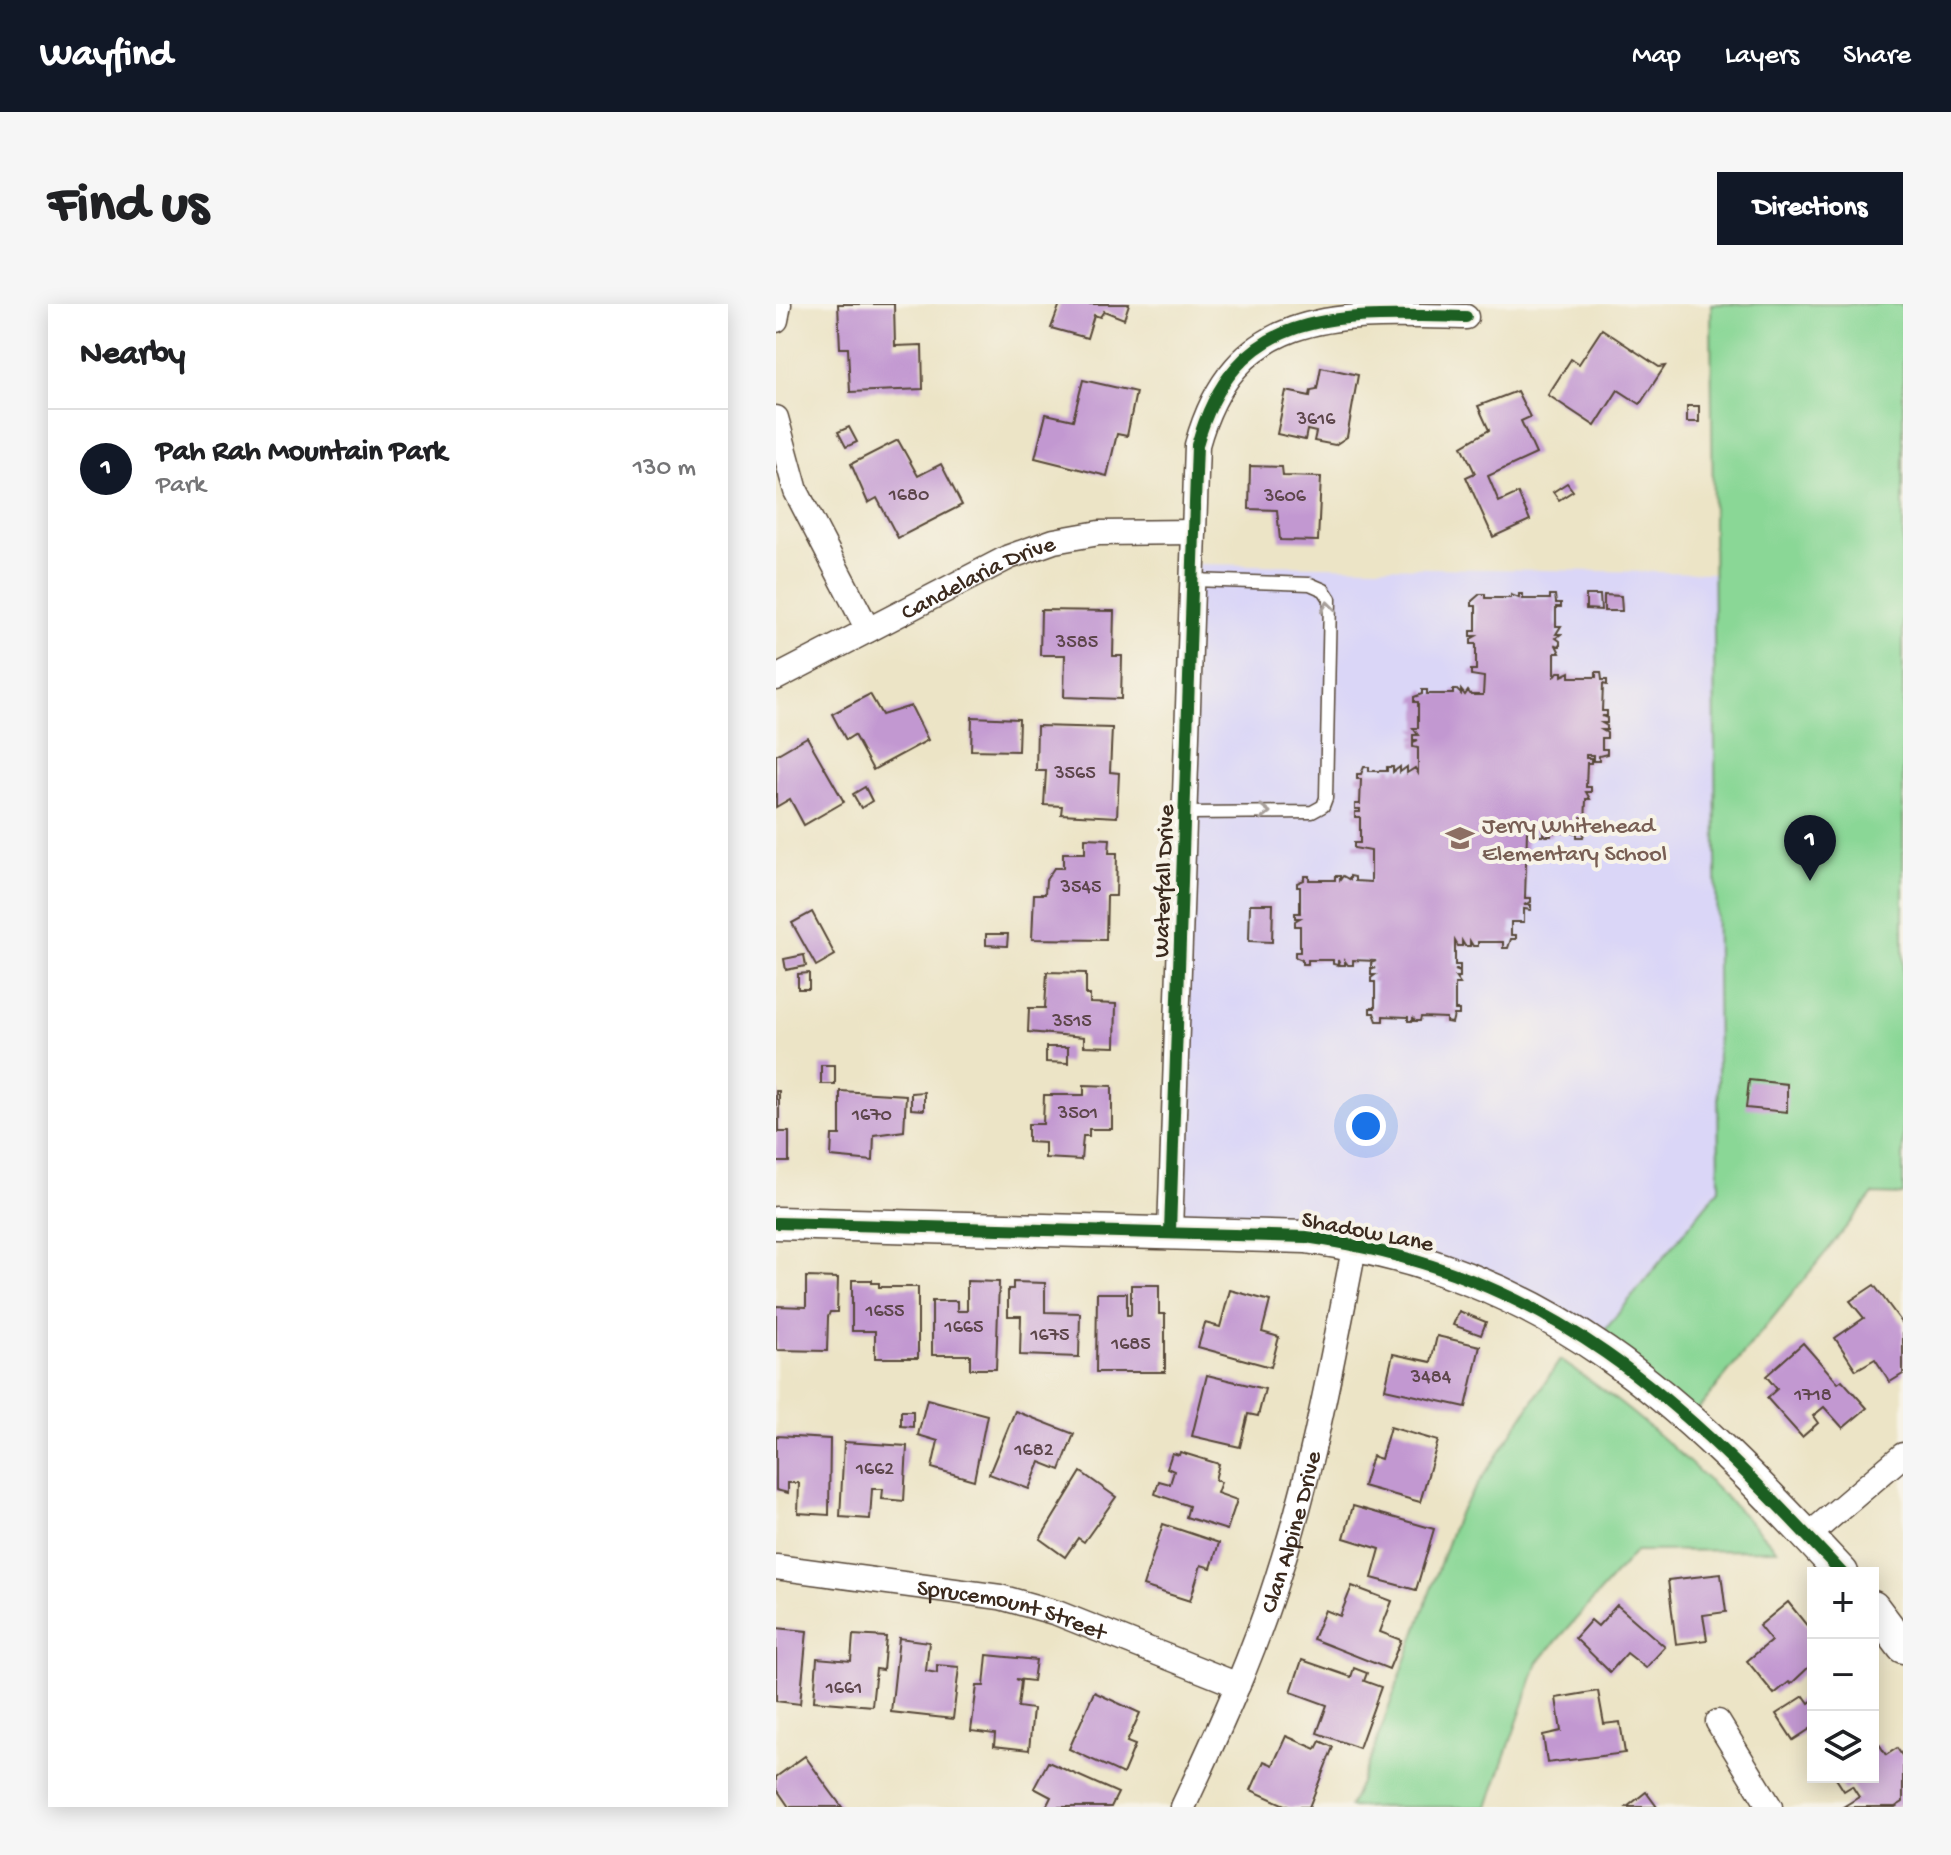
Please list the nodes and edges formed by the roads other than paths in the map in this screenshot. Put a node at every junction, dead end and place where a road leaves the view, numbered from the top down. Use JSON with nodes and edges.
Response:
{"nodes":[{"id":1,"x":779,"y":304,"type":"edge"},
{"id":2,"x":1466,"y":317,"type":"dead end"},
{"id":3,"x":776,"y":320,"type":"edge"},
{"id":4,"x":776,"y":418,"type":"edge"},
{"id":5,"x":1194,"y":532,"type":"junction"},
{"id":6,"x":1193,"y":580,"type":"junction"},
{"id":7,"x":868,"y":630,"type":"junction"},
{"id":8,"x":776,"y":678,"type":"edge"},
{"id":9,"x":1187,"y":813,"type":"junction"},
{"id":10,"x":776,"y":1223,"type":"edge"},
{"id":11,"x":1170,"y":1231,"type":"junction"},
{"id":12,"x":1355,"y":1244,"type":"junction"},
{"id":13,"x":1903,"y":1455,"type":"edge"},
{"id":14,"x":1808,"y":1536,"type":"junction"},
{"id":15,"x":776,"y":1567,"type":"edge"},
{"id":16,"x":1836,"y":1567,"type":"edge"},
{"id":17,"x":1879,"y":1615,"type":"edge"},
{"id":18,"x":1903,"y":1647,"type":"edge"},
{"id":19,"x":1238,"y":1685,"type":"junction"},
{"id":20,"x":1718,"y":1722,"type":"dead end"},
{"id":21,"x":1183,"y":1807,"type":"edge"},
{"id":22,"x":1770,"y":1807,"type":"edge"}],
"edges":[{"from":1,"to":3,"type":"street"},
{"from":2,"to":5,"type":"street","name":"Waterfall Drive"},
{"from":4,"to":7,"type":"street"},
{"from":5,"to":6,"type":"street","name":"Waterfall Drive"},
{"from":5,"to":7,"type":"street","name":"Candelaria Drive"},
{"from":6,"to":9,"type":"street","name":"Waterfall Drive"},
{"from":9,"to":6,"type":"lane","one_way":true},
{"from":7,"to":8,"type":"street","name":"Candelaria Drive"},
{"from":9,"to":11,"type":"street","name":"Waterfall Drive"},
{"from":10,"to":11,"type":"street","name":"Shadow Lane"},
{"from":11,"to":12,"type":"street","name":"Shadow Lane"},
{"from":12,"to":14,"type":"street","name":"Shadow Lane"},
{"from":12,"to":19,"type":"street","name":"Clan Alpine Drive"},
{"from":13,"to":14,"type":"street"},
{"from":14,"to":16,"type":"street","name":"Shadow Lane"},
{"from":15,"to":19,"type":"street","name":"Sprucemount Street"},
{"from":17,"to":18,"type":"street"},
{"from":19,"to":21,"type":"street","name":"Clan Alpine Drive"},
{"from":20,"to":22,"type":"street"}]}
